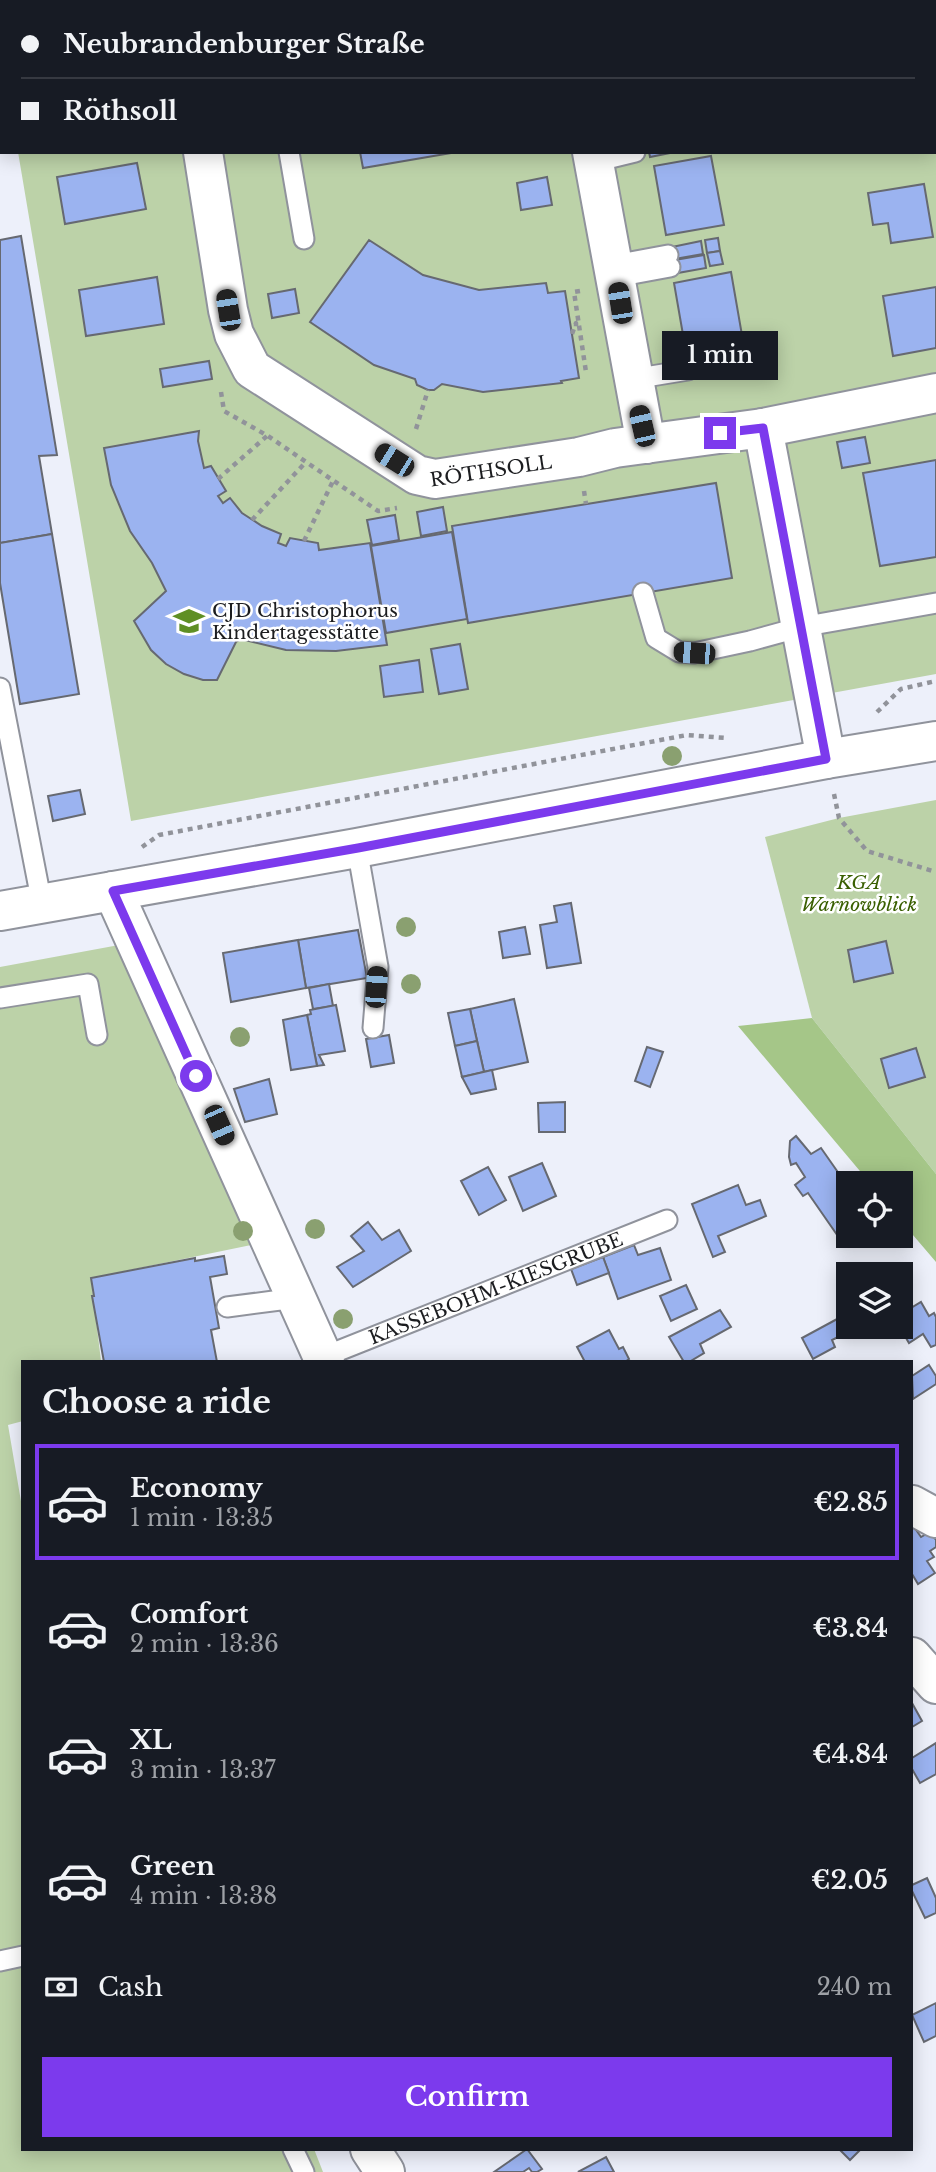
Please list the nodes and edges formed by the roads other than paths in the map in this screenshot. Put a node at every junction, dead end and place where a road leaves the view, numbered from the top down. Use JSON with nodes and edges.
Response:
{"nodes":[{"id":1,"x":203,"y":154,"type":"edge"},
{"id":2,"x":289,"y":154,"type":"edge"},
{"id":3,"x":618,"y":154,"type":"edge"},
{"id":4,"x":593,"y":157,"type":"edge"},
{"id":5,"x":304,"y":239,"type":"dead end"},
{"id":6,"x":669,"y":261,"type":"dead end"},
{"id":7,"x":615,"y":271,"type":"junction"},
{"id":8,"x":688,"y":370,"type":"dead end"},
{"id":9,"x":633,"y":379,"type":"junction"},
{"id":10,"x":936,"y":393,"type":"edge"},
{"id":11,"x":763,"y":428,"type":"junction"},
{"id":12,"x":646,"y":444,"type":"junction"},
{"id":13,"x":643,"y":593,"type":"dead end"},
{"id":14,"x":936,"y":603,"type":"edge"},
{"id":15,"x":801,"y":627,"type":"junction"},
{"id":16,"x":0,"y":688,"type":"edge"},
{"id":17,"x":936,"y":741,"type":"edge"},
{"id":18,"x":826,"y":759,"type":"junction"},
{"id":19,"x":358,"y":848,"type":"junction"},
{"id":20,"x":113,"y":891,"type":"junction"},
{"id":21,"x":42,"y":904,"type":"junction"},
{"id":22,"x":0,"y":911,"type":"edge"},
{"id":23,"x":0,"y":998,"type":"edge"},
{"id":24,"x":373,"y":1028,"type":"dead end"},
{"id":25,"x":97,"y":1035,"type":"dead end"},
{"id":26,"x":667,"y":1220,"type":"dead end"},
{"id":27,"x":296,"y":1298,"type":"junction"},
{"id":28,"x":227,"y":1307,"type":"dead end"},
{"id":29,"x":324,"y":1359,"type":"edge"},
{"id":30,"x":913,"y":1506,"type":"edge"},
{"id":31,"x":936,"y":1518,"type":"edge"},
{"id":32,"x":913,"y":1658,"type":"edge"},
{"id":33,"x":936,"y":1684,"type":"edge"},
{"id":34,"x":21,"y":1956,"type":"edge"},
{"id":35,"x":0,"y":1961,"type":"edge"},
{"id":36,"x":294,"y":2151,"type":"edge"},
{"id":37,"x":304,"y":2172,"type":"edge"}],
"edges":[{"from":1,"to":12,"type":"street","name":"RÖTHSOLL"},
{"from":2,"to":5,"type":"lane"},
{"from":3,"to":4,"type":"lane"},
{"from":4,"to":7,"type":"street"},
{"from":6,"to":7,"type":"lane"},
{"from":7,"to":9,"type":"street"},
{"from":8,"to":9,"type":"lane"},
{"from":9,"to":12,"type":"street"},
{"from":10,"to":11,"type":"street","name":"RÖTHSOLL"},
{"from":11,"to":12,"type":"street","name":"RÖTHSOLL"},
{"from":11,"to":15,"type":"street"},
{"from":13,"to":15,"type":"lane"},
{"from":14,"to":15,"type":"lane"},
{"from":15,"to":18,"type":"street"},
{"from":16,"to":21,"type":"lane"},
{"from":17,"to":18,"type":"street"},
{"from":18,"to":19,"type":"street"},
{"from":19,"to":20,"type":"street"},
{"from":19,"to":24,"type":"lane"},
{"from":20,"to":21,"type":"street"},
{"from":20,"to":27,"type":"street"},
{"from":21,"to":22,"type":"street"},
{"from":23,"to":25,"type":"lane"},
{"from":26,"to":29,"type":"lane","name":"KASSEBOHM-KIESGRUBE"},
{"from":27,"to":28,"type":"lane"},
{"from":27,"to":29,"type":"street"},
{"from":30,"to":31,"type":"street"},
{"from":32,"to":33,"type":"street"},
{"from":34,"to":35,"type":"lane"},
{"from":36,"to":37,"type":"lane"}]}
